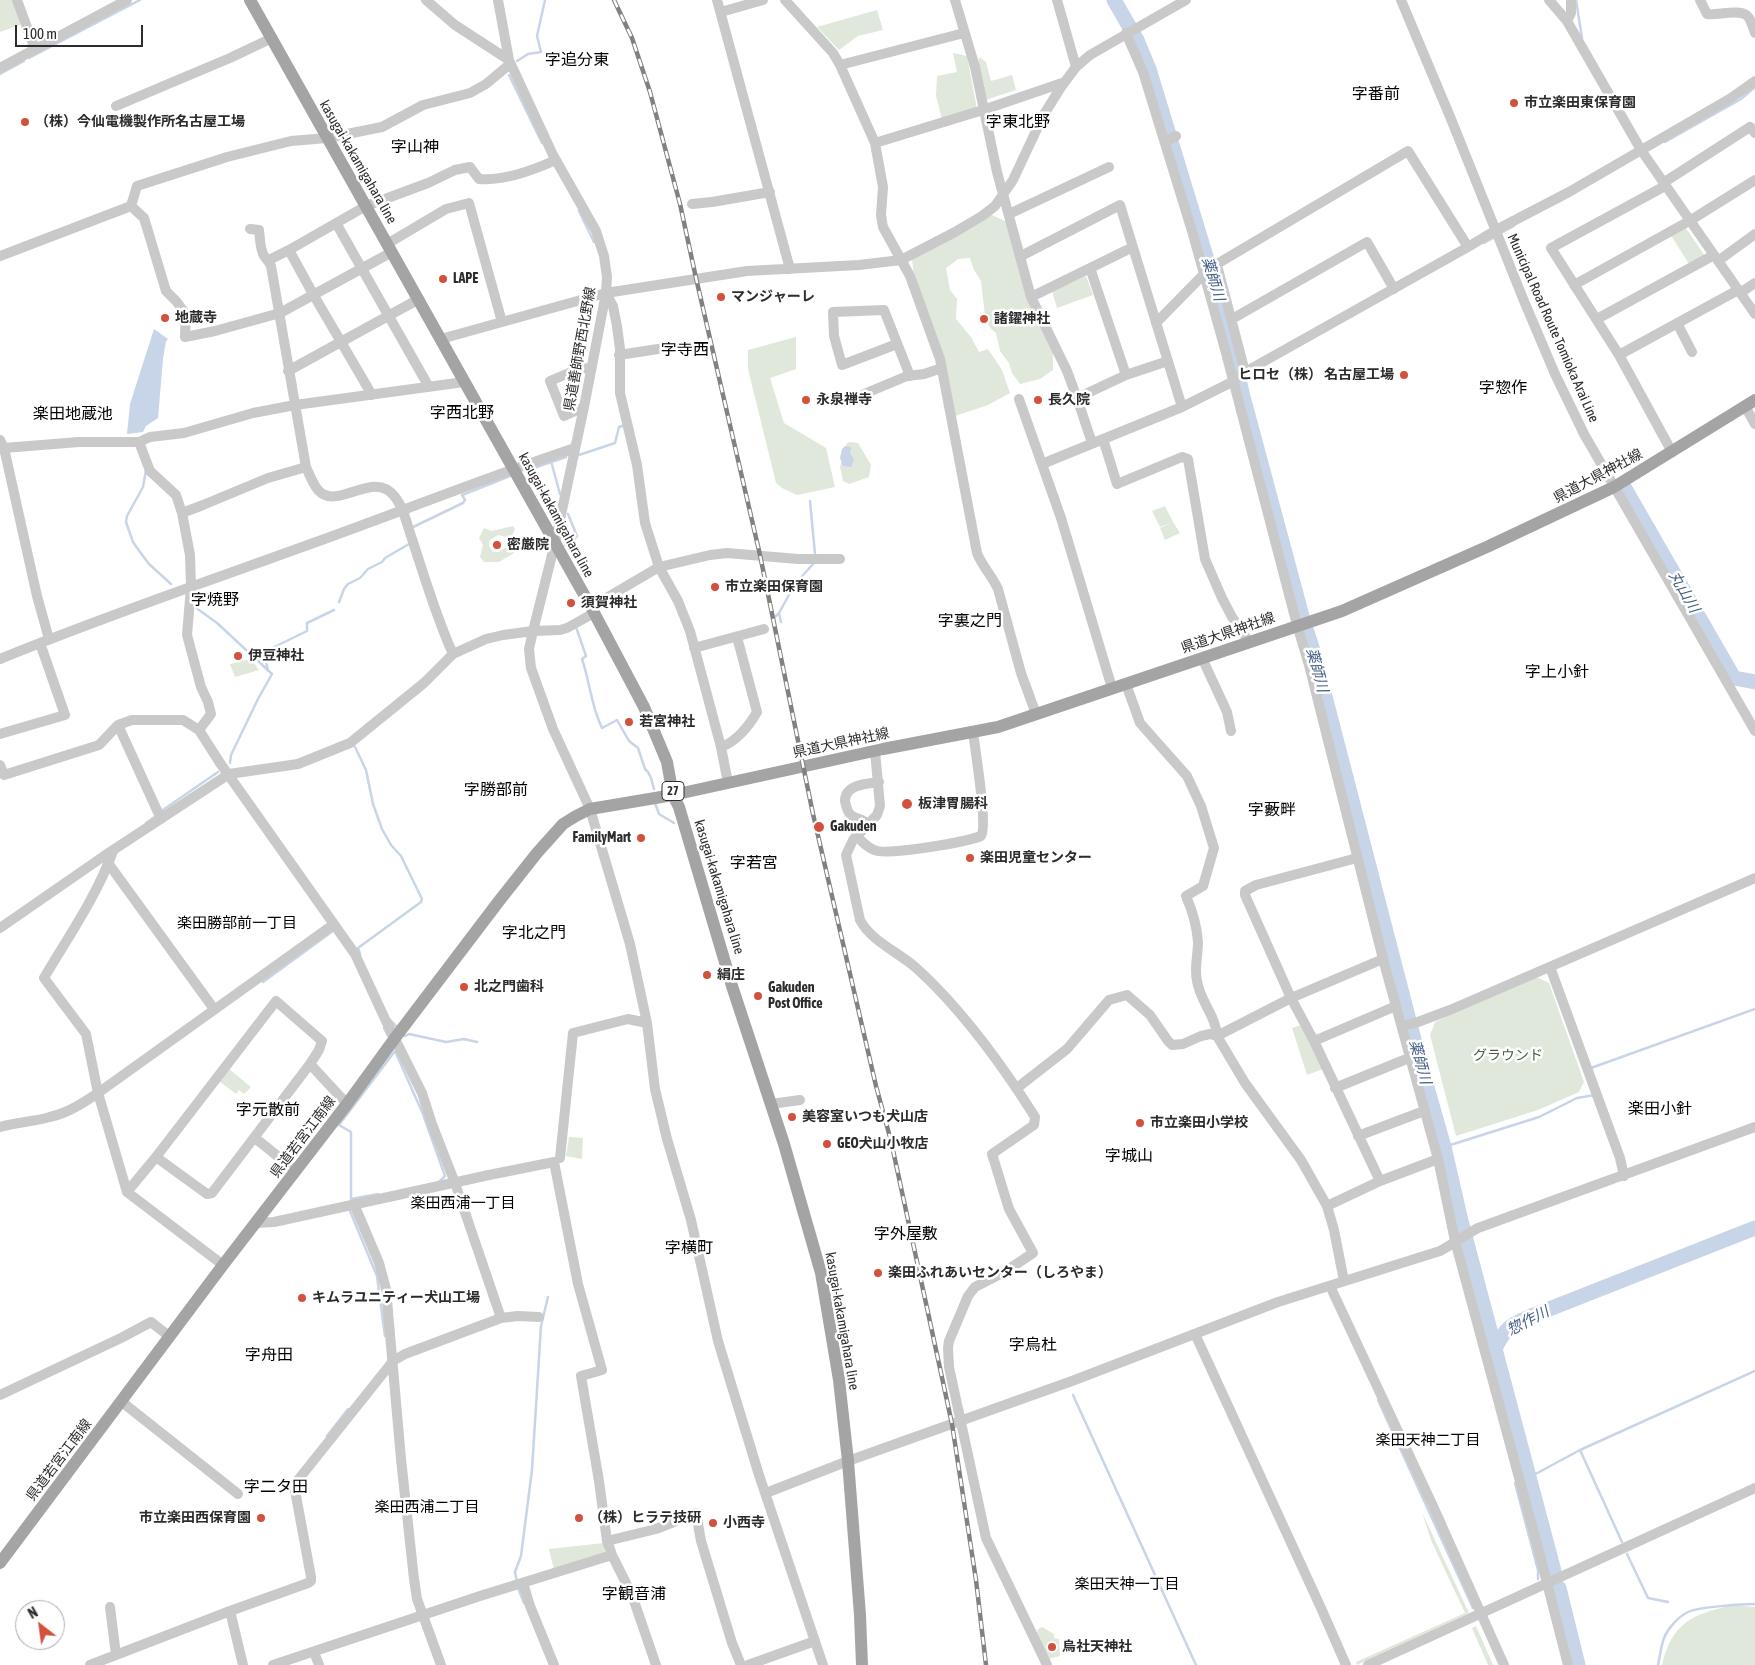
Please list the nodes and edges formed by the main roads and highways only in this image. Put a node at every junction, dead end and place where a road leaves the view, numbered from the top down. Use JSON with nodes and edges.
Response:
{"nodes":[{"id":1,"x":250,"y":0,"type":"edge"},
{"id":2,"x":1750,"y":403,"type":"edge"},
{"id":3,"x":673,"y":795,"type":"junction"},
{"id":4,"x":0,"y":1563,"type":"edge"},
{"id":5,"x":862,"y":1665,"type":"edge"}],
"edges":[{"from":1,"to":3,"type":"main road","name":"kasugai-kakamigahara line","number":"27"},
{"from":2,"to":3,"type":"main road","name":"県道大県神社線"},
{"from":3,"to":4,"type":"main road","name":"県道若宮江南線"},
{"from":3,"to":5,"type":"main road","name":"kasugai-kakamigahara line","number":"27"}]}
